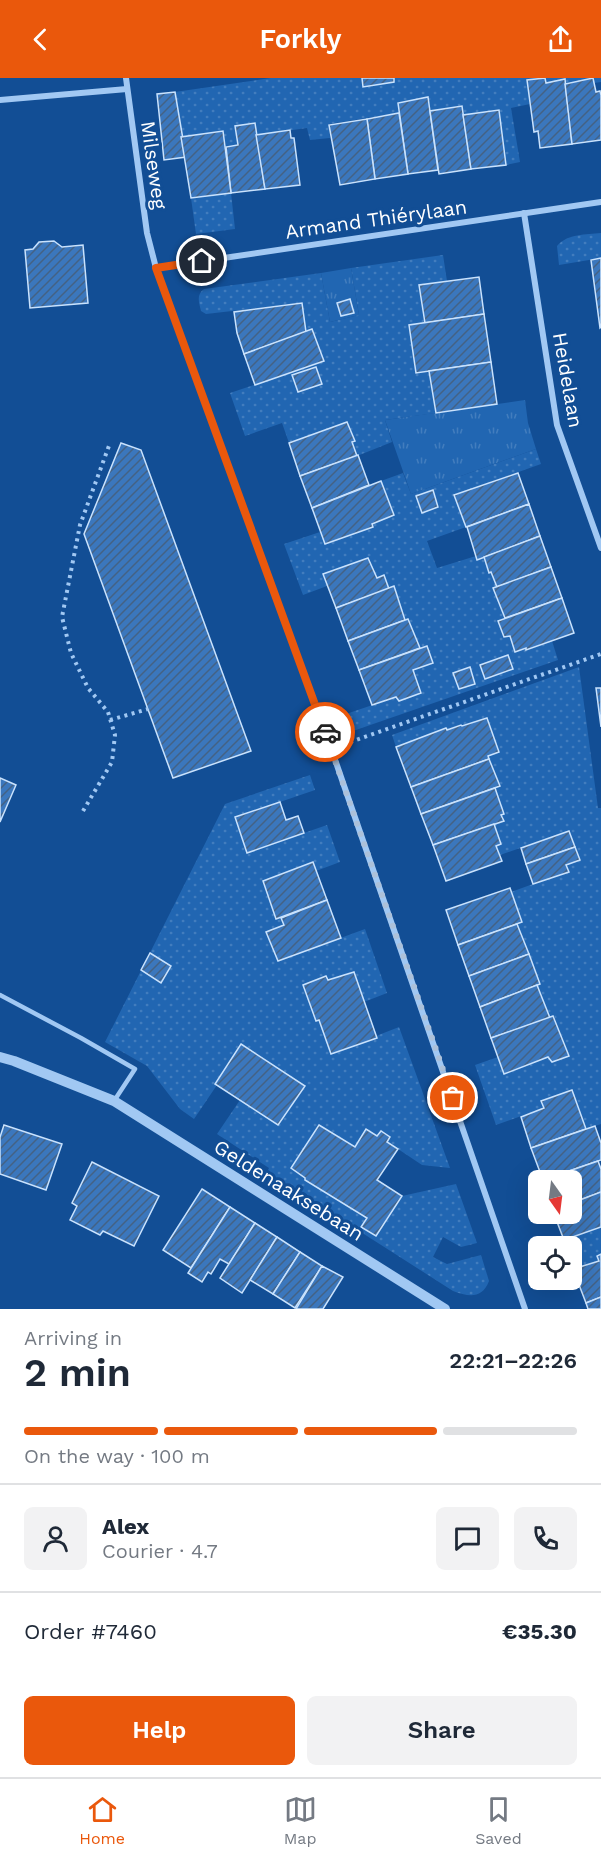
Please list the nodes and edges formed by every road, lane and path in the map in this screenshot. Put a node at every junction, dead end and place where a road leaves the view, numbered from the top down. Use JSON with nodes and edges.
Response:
{"nodes":[{"id":1,"x":126,"y":78,"type":"edge"},
{"id":2,"x":127,"y":89,"type":"junction"},
{"id":3,"x":0,"y":100,"type":"edge"},
{"id":4,"x":601,"y":202,"type":"edge"},
{"id":5,"x":524,"y":213,"type":"junction"},
{"id":6,"x":156,"y":268,"type":"junction"},
{"id":7,"x":110,"y":443,"type":"dead end"},
{"id":8,"x":601,"y":548,"type":"edge"},
{"id":9,"x":601,"y":654,"type":"edge"},
{"id":10,"x":148,"y":709,"type":"dead end"},
{"id":11,"x":110,"y":720,"type":"junction"},
{"id":12,"x":332,"y":748,"type":"junction"},
{"id":13,"x":83,"y":812,"type":"dead end"},
{"id":14,"x":0,"y":995,"type":"edge"},
{"id":15,"x":0,"y":1057,"type":"edge"},
{"id":16,"x":114,"y":1101,"type":"junction"},
{"id":17,"x":445,"y":1309,"type":"edge"},
{"id":18,"x":525,"y":1309,"type":"edge"}],
"edges":[{"from":1,"to":2,"type":"street","name":"Milseweg"},
{"from":2,"to":3,"type":"street"},
{"from":2,"to":6,"type":"street","name":"Milseweg"},
{"from":4,"to":5,"type":"street","name":"Armand Thiérylaan"},
{"from":5,"to":6,"type":"street","name":"Armand Thiérylaan"},
{"from":5,"to":8,"type":"street","name":"Heidelaan"},
{"from":6,"to":12,"type":"street","name":"Milseweg"},
{"from":7,"to":11,"type":"path"},
{"from":9,"to":12,"type":"path"},
{"from":10,"to":11,"type":"path"},
{"from":11,"to":13,"type":"path"},
{"from":12,"to":18,"type":"street","name":"Milseweg"},
{"from":14,"to":16,"type":"lane"},
{"from":15,"to":16,"type":"street","name":"Geldenaaksebaan"},
{"from":16,"to":17,"type":"street","name":"Geldenaaksebaan"}]}
